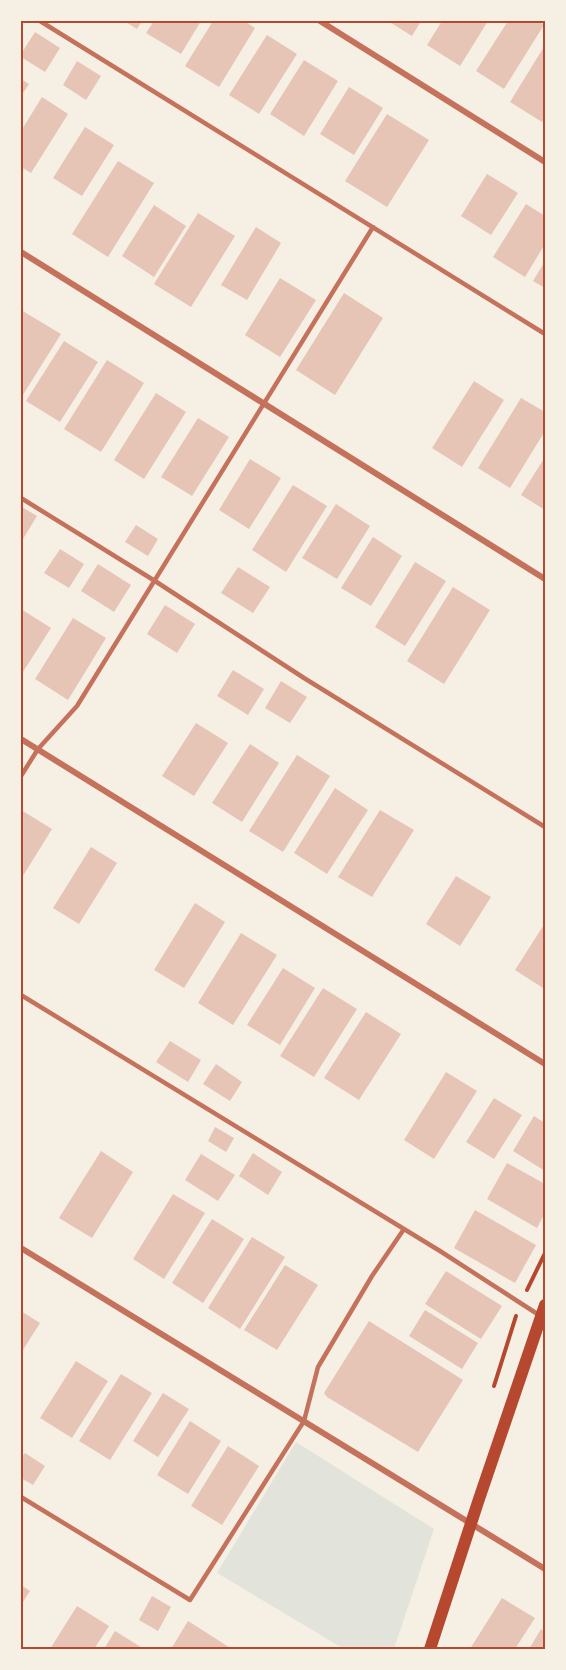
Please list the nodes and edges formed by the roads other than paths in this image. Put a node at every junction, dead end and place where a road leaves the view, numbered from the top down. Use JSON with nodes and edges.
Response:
{"nodes":[{"id":1,"x":40,"y":21,"type":"edge"},
{"id":2,"x":320,"y":21,"type":"edge"},
{"id":3,"x":545,"y":162,"type":"edge"},
{"id":4,"x":373,"y":227,"type":"junction"},
{"id":5,"x":21,"y":252,"type":"edge"},
{"id":6,"x":545,"y":334,"type":"edge"},
{"id":7,"x":264,"y":403,"type":"junction"},
{"id":8,"x":21,"y":498,"type":"edge"},
{"id":9,"x":545,"y":579,"type":"edge"},
{"id":10,"x":155,"y":581,"type":"junction"},
{"id":11,"x":21,"y":739,"type":"edge"},
{"id":12,"x":38,"y":749,"type":"junction"},
{"id":13,"x":21,"y":776,"type":"edge"},
{"id":14,"x":545,"y":827,"type":"edge"},
{"id":15,"x":21,"y":995,"type":"edge"},
{"id":16,"x":545,"y":1064,"type":"edge"},
{"id":17,"x":404,"y":1229,"type":"junction"},
{"id":18,"x":21,"y":1248,"type":"edge"},
{"id":19,"x":543,"y":1313,"type":"edge"},
{"id":20,"x":304,"y":1421,"type":"junction"},
{"id":21,"x":21,"y":1497,"type":"edge"},
{"id":22,"x":471,"y":1523,"type":"junction"},
{"id":23,"x":545,"y":1569,"type":"edge"},
{"id":24,"x":430,"y":1649,"type":"edge"}],
"edges":[{"from":1,"to":4,"type":"lane"},
{"from":2,"to":3,"type":"street"},
{"from":4,"to":6,"type":"lane"},
{"from":4,"to":7,"type":"lane"},
{"from":5,"to":7,"type":"street"},
{"from":7,"to":9,"type":"street"},
{"from":7,"to":10,"type":"lane"},
{"from":8,"to":10,"type":"lane"},
{"from":10,"to":12,"type":"lane"},
{"from":10,"to":14,"type":"lane"},
{"from":11,"to":12,"type":"street"},
{"from":12,"to":13,"type":"lane"},
{"from":12,"to":16,"type":"street"},
{"from":15,"to":17,"type":"lane"},
{"from":17,"to":19,"type":"lane"},
{"from":17,"to":20,"type":"lane"},
{"from":18,"to":20,"type":"street"},
{"from":19,"to":22,"type":"main road"},
{"from":20,"to":21,"type":"lane"},
{"from":20,"to":22,"type":"street"},
{"from":22,"to":23,"type":"street"},
{"from":22,"to":24,"type":"main road"}]}
